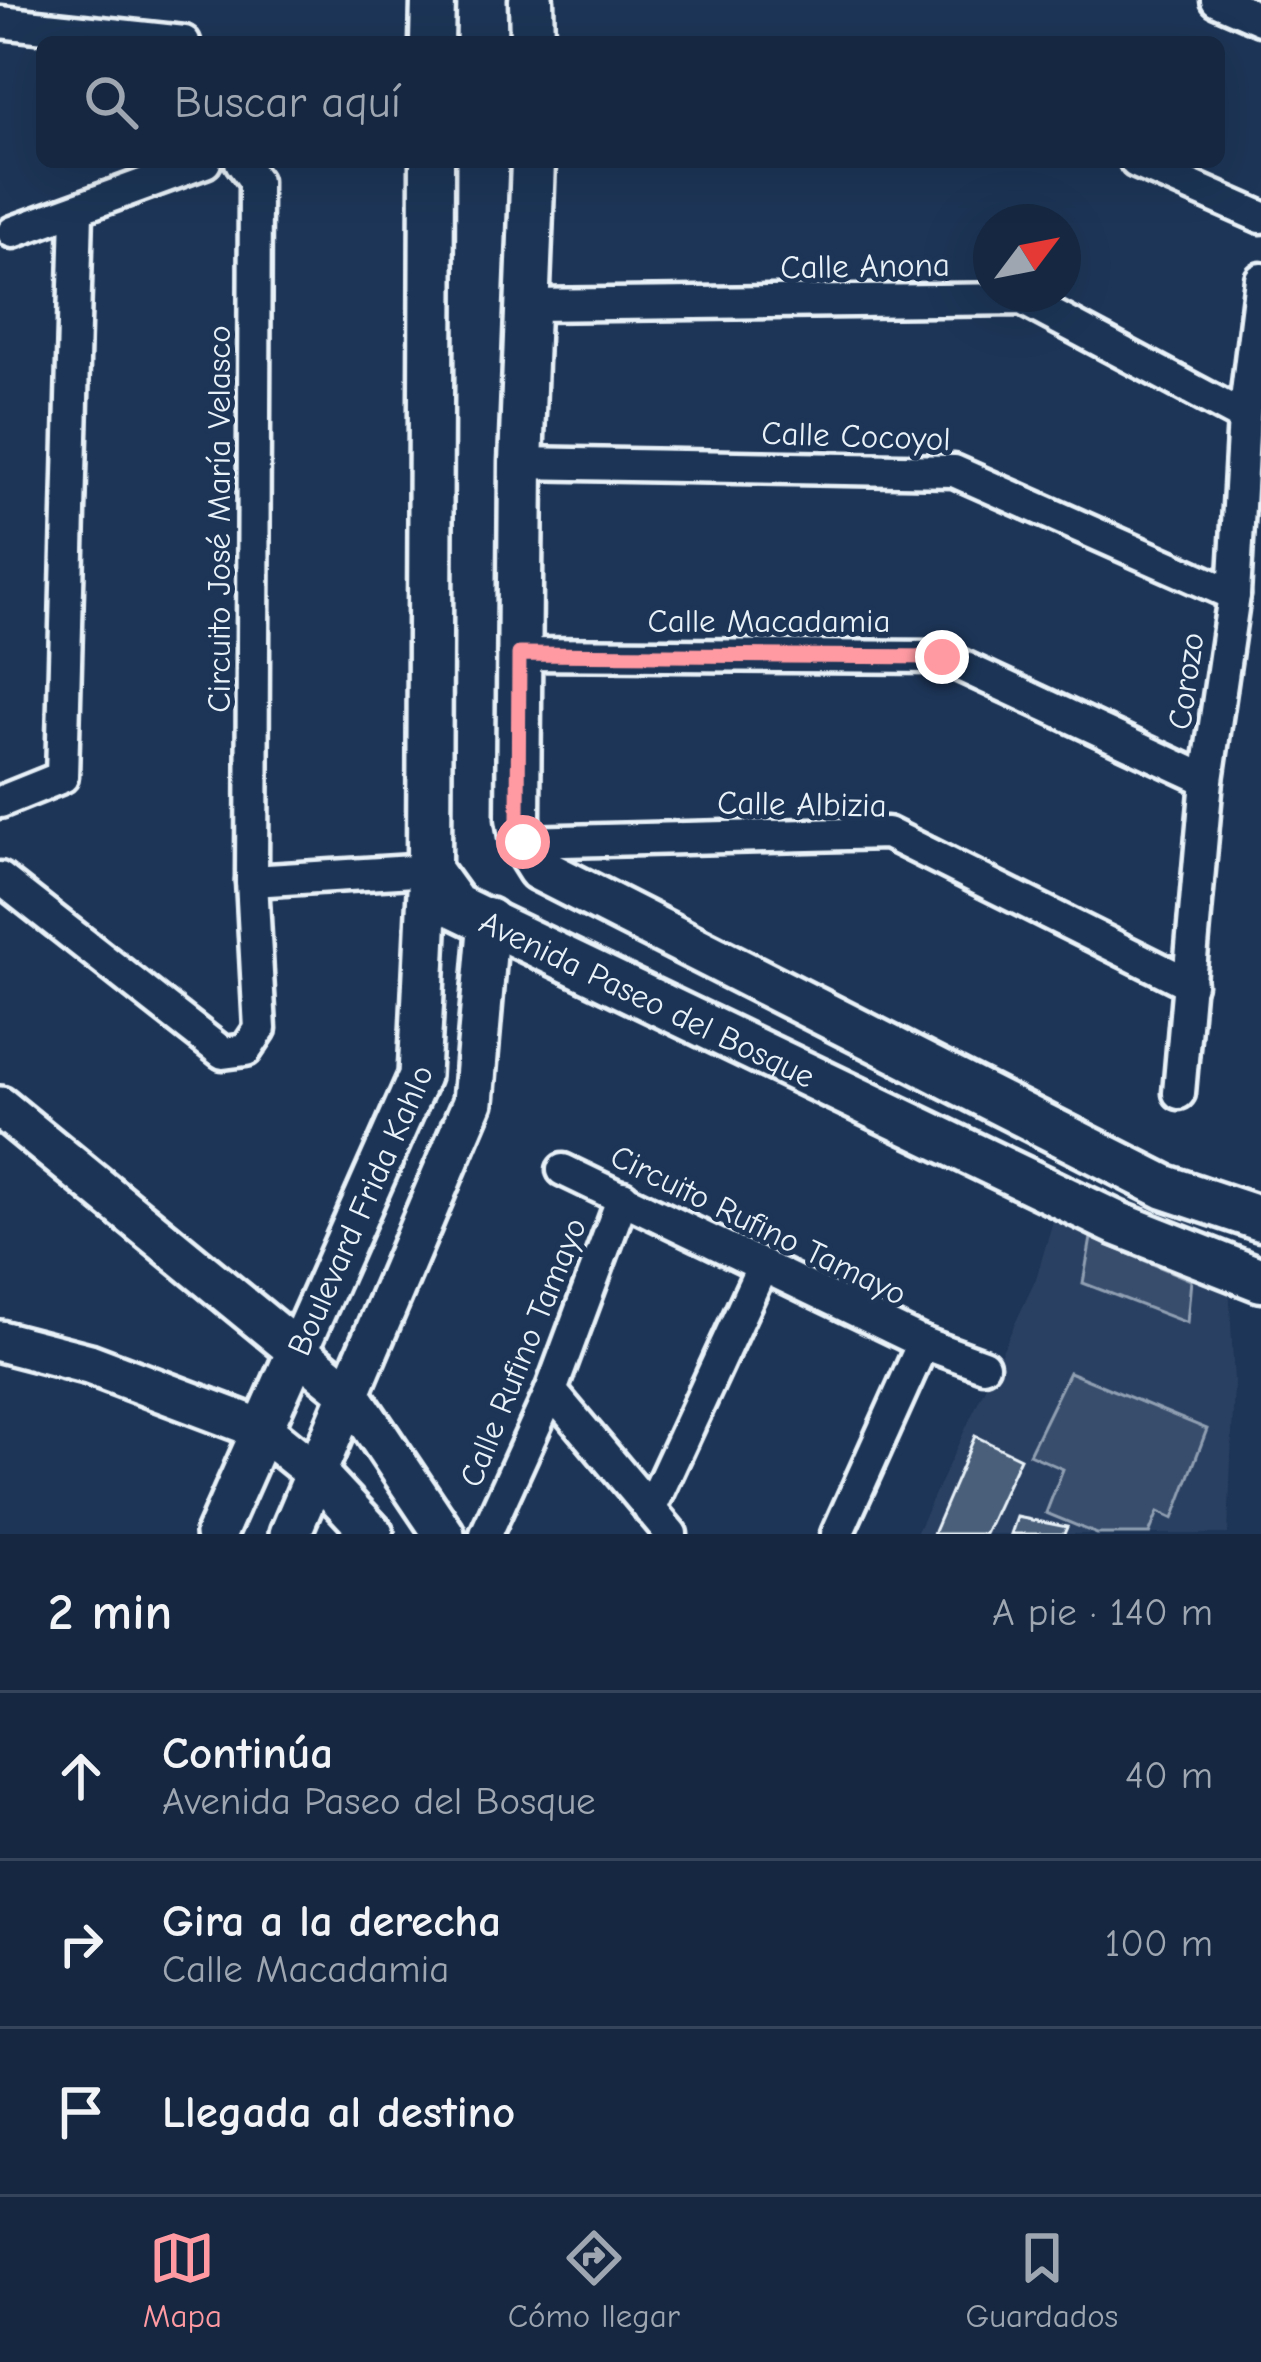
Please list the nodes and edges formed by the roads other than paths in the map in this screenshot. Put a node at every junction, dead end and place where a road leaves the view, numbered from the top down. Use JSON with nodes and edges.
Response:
{"nodes":[{"id":1,"x":433,"y":0,"type":"edge"},
{"id":2,"x":531,"y":0,"type":"edge"},
{"id":3,"x":1217,"y":0,"type":"edge"},
{"id":4,"x":1261,"y":19,"type":"edge"},
{"id":5,"x":0,"y":22,"type":"edge"},
{"id":6,"x":129,"y":36,"type":"edge"},
{"id":7,"x":432,"y":36,"type":"edge"},
{"id":8,"x":532,"y":36,"type":"edge"},
{"id":9,"x":189,"y":168,"type":"edge"},
{"id":10,"x":246,"y":168,"type":"edge"},
{"id":11,"x":432,"y":168,"type":"edge"},
{"id":12,"x":533,"y":168,"type":"edge"},
{"id":13,"x":1150,"y":168,"type":"edge"},
{"id":14,"x":77,"y":211,"type":"junction"},
{"id":15,"x":1261,"y":217,"type":"edge"},
{"id":16,"x":13,"y":232,"type":"dead end"},
{"id":17,"x":1261,"y":278,"type":"edge"},
{"id":18,"x":530,"y":305,"type":"junction"},
{"id":19,"x":1244,"y":417,"type":"junction"},
{"id":20,"x":521,"y":463,"type":"junction"},
{"id":21,"x":1234,"y":595,"type":"junction"},
{"id":22,"x":519,"y":654,"type":"junction"},
{"id":23,"x":1207,"y":781,"type":"junction"},
{"id":24,"x":0,"y":802,"type":"edge"},
{"id":25,"x":523,"y":842,"type":"junction"},
{"id":26,"x":429,"y":871,"type":"junction"},
{"id":27,"x":0,"y":878,"type":"edge"},
{"id":28,"x":252,"y":881,"type":"junction"},
{"id":29,"x":489,"y":919,"type":"junction"},
{"id":30,"x":1190,"y":984,"type":"junction"},
{"id":31,"x":1179,"y":1093,"type":"dead end"},
{"id":32,"x":0,"y":1107,"type":"edge"},
{"id":33,"x":563,"y":1170,"type":"dead end"},
{"id":34,"x":1165,"y":1187,"type":"junction"},
{"id":35,"x":622,"y":1197,"type":"junction"},
{"id":36,"x":1261,"y":1219,"type":"edge"},
{"id":37,"x":1117,"y":1222,"type":"junction"},
{"id":38,"x":763,"y":1265,"type":"junction"},
{"id":39,"x":1261,"y":1280,"type":"edge"},
{"id":40,"x":0,"y":1341,"type":"edge"},
{"id":41,"x":923,"y":1343,"type":"junction"},
{"id":42,"x":300,"y":1353,"type":"junction"},
{"id":43,"x":983,"y":1364,"type":"dead end"},
{"id":44,"x":550,"y":1391,"type":"junction"},
{"id":45,"x":350,"y":1394,"type":"junction"},
{"id":46,"x":262,"y":1429,"type":"junction"},
{"id":47,"x":317,"y":1474,"type":"junction"},
{"id":48,"x":650,"y":1510,"type":"junction"},
{"id":49,"x":217,"y":1534,"type":"edge"},
{"id":50,"x":290,"y":1534,"type":"edge"},
{"id":51,"x":373,"y":1534,"type":"edge"},
{"id":52,"x":444,"y":1534,"type":"edge"},
{"id":53,"x":486,"y":1534,"type":"edge"},
{"id":54,"x":671,"y":1534,"type":"edge"},
{"id":55,"x":837,"y":1534,"type":"edge"}],
"edges":[{"from":1,"to":7,"type":"main road"},
{"from":2,"to":8,"type":"main road"},
{"from":3,"to":4,"type":"street"},
{"from":5,"to":6,"type":"street"},
{"from":9,"to":14,"type":"street"},
{"from":10,"to":28,"type":"street","name":"Circuito José María Velasco"},
{"from":11,"to":26,"type":"main road"},
{"from":12,"to":18,"type":"main road"},
{"from":13,"to":15,"type":"street"},
{"from":14,"to":16,"type":"street"},
{"from":14,"to":24,"type":"street"},
{"from":17,"to":19,"type":"street","name":"Corozo"},
{"from":18,"to":19,"type":"street","name":"Calle Anona"},
{"from":18,"to":20,"type":"main road"},
{"from":19,"to":21,"type":"street","name":"Corozo"},
{"from":20,"to":21,"type":"street","name":"Calle Cocoyol"},
{"from":20,"to":22,"type":"main road"},
{"from":21,"to":23,"type":"street","name":"Corozo"},
{"from":22,"to":23,"type":"street","name":"Calle Macadamia"},
{"from":22,"to":25,"type":"main road"},
{"from":23,"to":30,"type":"street","name":"Corozo"},
{"from":25,"to":30,"type":"street","name":"Calle Albizia"},
{"from":25,"to":34,"type":"main road","name":"Avenida Paseo del Bosque"},
{"from":26,"to":28,"type":"street"},
{"from":26,"to":29,"type":"main road","name":"Avenida Paseo del Bosque"},
{"from":26,"to":42,"type":"street","name":"Boulevard Frida Kahlo"},
{"from":27,"to":28,"type":"street","name":"Circuito José María Velasco"},
{"from":29,"to":37,"type":"main road","name":"Avenida Paseo del Bosque"},
{"from":29,"to":45,"type":"street","name":"Boulevard Frida Kahlo"},
{"from":30,"to":31,"type":"street","name":"Corozo"},
{"from":32,"to":42,"type":"street"},
{"from":33,"to":35,"type":"street","name":"Circuito Rufino Tamayo"},
{"from":34,"to":36,"type":"main road","name":"Avenida Paseo del Bosque"},
{"from":34,"to":37,"type":"street"},
{"from":35,"to":38,"type":"street","name":"Circuito Rufino Tamayo"},
{"from":35,"to":44,"type":"street","name":"Calle Rufino Tamayo"},
{"from":37,"to":39,"type":"main road","name":"Avenida Paseo del Bosque"},
{"from":38,"to":41,"type":"street","name":"Circuito Rufino Tamayo"},
{"from":38,"to":48,"type":"street"},
{"from":40,"to":46,"type":"street"},
{"from":41,"to":43,"type":"street","name":"Circuito Rufino Tamayo"},
{"from":41,"to":55,"type":"street","name":"Circuito Rufino Tamayo"},
{"from":42,"to":45,"type":"street"},
{"from":42,"to":46,"type":"street","name":"Boulevard Frida Kahlo"},
{"from":44,"to":48,"type":"street"},
{"from":44,"to":53,"type":"street","name":"Calle Rufino Tamayo"},
{"from":45,"to":47,"type":"street","name":"Boulevard Frida Kahlo"},
{"from":45,"to":52,"type":"street"},
{"from":46,"to":47,"type":"street"},
{"from":46,"to":49,"type":"street","name":"Boulevard Frida Kahlo"},
{"from":47,"to":50,"type":"street","name":"Boulevard Frida Kahlo"},
{"from":47,"to":51,"type":"street"},
{"from":48,"to":54,"type":"street"}]}
